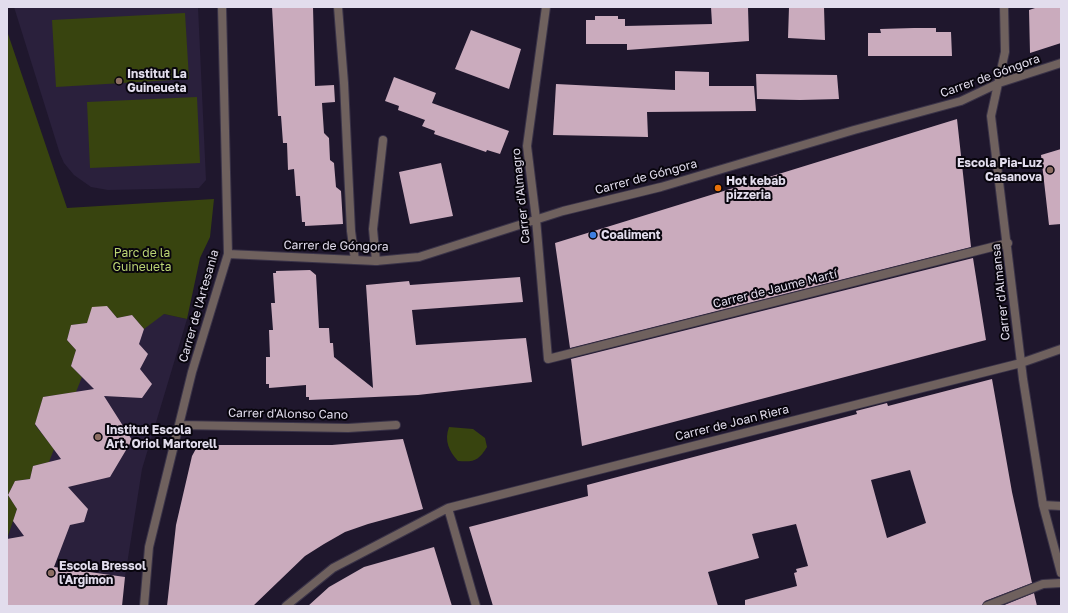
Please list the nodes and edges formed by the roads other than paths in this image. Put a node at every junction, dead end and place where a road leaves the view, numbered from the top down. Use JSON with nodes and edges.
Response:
{"nodes":[{"id":1,"x":222,"y":7,"type":"edge"},
{"id":2,"x":338,"y":7,"type":"edge"},
{"id":3,"x":546,"y":7,"type":"edge"},
{"id":4,"x":1004,"y":7,"type":"edge"},
{"id":5,"x":1061,"y":63,"type":"edge"},
{"id":6,"x":1000,"y":83,"type":"junction"},
{"id":7,"x":383,"y":140,"type":"dead end"},
{"id":8,"x":536,"y":219,"type":"junction"},
{"id":9,"x":1008,"y":243,"type":"junction"},
{"id":10,"x":228,"y":254,"type":"junction"},
{"id":11,"x":355,"y":260,"type":"junction"},
{"id":12,"x":376,"y":261,"type":"junction"},
{"id":13,"x":1061,"y":349,"type":"edge"},
{"id":14,"x":548,"y":359,"type":"joint"},
{"id":15,"x":1021,"y":363,"type":"junction"},
{"id":16,"x":179,"y":425,"type":"junction"},
{"id":17,"x":396,"y":425,"type":"dead end"},
{"id":18,"x":1043,"y":505,"type":"junction"},
{"id":19,"x":1061,"y":506,"type":"edge"},
{"id":20,"x":448,"y":508,"type":"junction"},
{"id":21,"x":1061,"y":573,"type":"edge"},
{"id":22,"x":1061,"y":583,"type":"edge"},
{"id":23,"x":144,"y":606,"type":"edge"},
{"id":24,"x":286,"y":606,"type":"edge"},
{"id":25,"x":476,"y":606,"type":"edge"},
{"id":26,"x":987,"y":606,"type":"edge"}],
"edges":[{"from":1,"to":10,"type":"street","name":"Carrer de l'Artesania"},
{"from":2,"to":11,"type":"street"},
{"from":3,"to":8,"type":"street","name":"Carrer d'Almagro"},
{"from":4,"to":6,"type":"street","name":"Carrer d'Almansa"},
{"from":5,"to":6,"type":"street","name":"Carrer de Góngora"},
{"from":6,"to":8,"type":"street","name":"Carrer de Góngora"},
{"from":6,"to":9,"type":"street","name":"Carrer d'Almansa"},
{"from":7,"to":12,"type":"street"},
{"from":8,"to":12,"type":"street","name":"Carrer de Góngora"},
{"from":8,"to":14,"type":"street","name":"Carrer d'Almagro"},
{"from":9,"to":14,"type":"street","name":"Carrer de Jaume Martí"},
{"from":9,"to":15,"type":"street","name":"Carrer d'Almansa"},
{"from":10,"to":11,"type":"street","name":"Carrer de Góngora"},
{"from":10,"to":16,"type":"street","name":"Carrer de l'Artesania"},
{"from":11,"to":12,"type":"street","name":"Carrer de Góngora"},
{"from":13,"to":15,"type":"street","name":"Carrer de Joan Riera"},
{"from":15,"to":18,"type":"street","name":"Carrer d'Almansa"},
{"from":15,"to":20,"type":"street","name":"Carrer de Joan Riera"},
{"from":16,"to":17,"type":"street","name":"Carrer d'Alonso Cano"},
{"from":16,"to":23,"type":"street","name":"Carrer de l'Artesania"},
{"from":18,"to":19,"type":"street"},
{"from":18,"to":21,"type":"street","name":"Carrer d'Almansa"},
{"from":20,"to":24,"type":"street","name":"Carrer de Joan Riera"},
{"from":20,"to":25,"type":"street"},
{"from":22,"to":26,"type":"street"}]}
